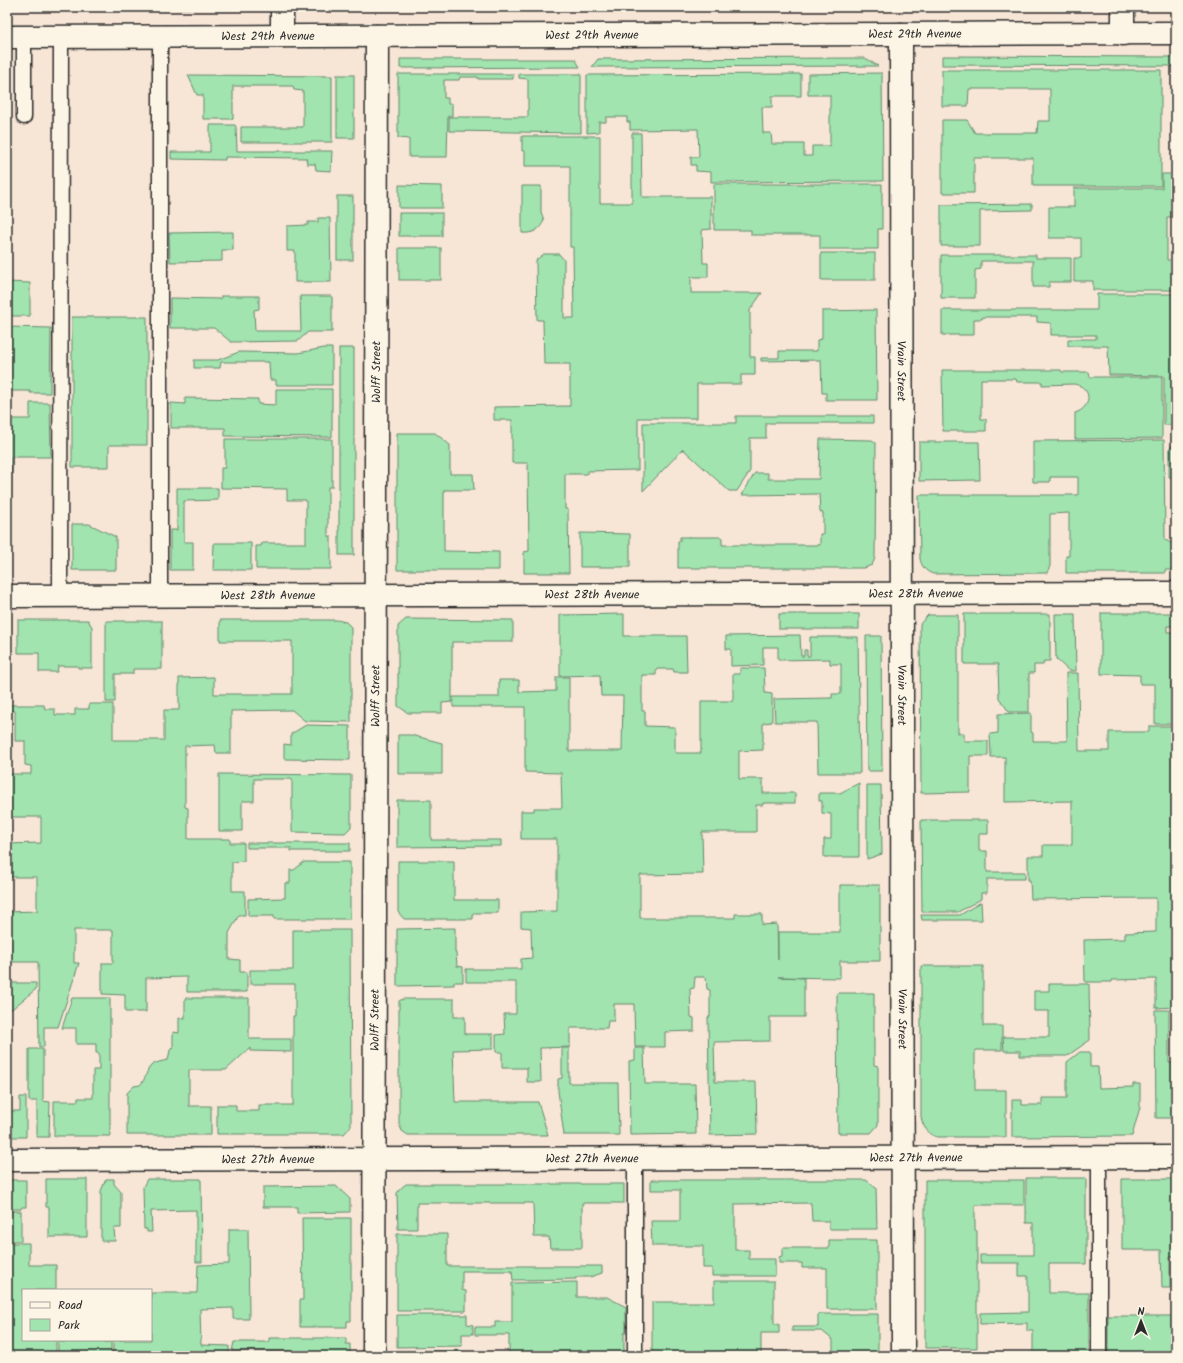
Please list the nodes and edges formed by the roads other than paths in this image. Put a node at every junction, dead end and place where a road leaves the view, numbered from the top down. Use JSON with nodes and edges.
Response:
{"nodes":[{"id":1,"x":282,"y":7,"type":"edge"},
{"id":2,"x":1123,"y":7,"type":"edge"},
{"id":3,"x":1176,"y":33,"type":"edge"},
{"id":4,"x":902,"y":34,"type":"junction"},
{"id":5,"x":1123,"y":34,"type":"junction"},
{"id":6,"x":61,"y":36,"type":"junction"},
{"id":7,"x":160,"y":36,"type":"junction"},
{"id":8,"x":282,"y":36,"type":"junction"},
{"id":9,"x":377,"y":36,"type":"junction"},
{"id":10,"x":16,"y":37,"type":"edge"},
{"id":11,"x":24,"y":117,"type":"dead end"},
{"id":12,"x":1176,"y":593,"type":"edge"},
{"id":13,"x":902,"y":594,"type":"junction"},
{"id":14,"x":160,"y":595,"type":"junction"},
{"id":15,"x":376,"y":595,"type":"junction"},
{"id":16,"x":7,"y":596,"type":"edge"},
{"id":17,"x":60,"y":596,"type":"junction"},
{"id":18,"x":1099,"y":1157,"type":"junction"},
{"id":19,"x":1176,"y":1157,"type":"edge"},
{"id":20,"x":636,"y":1158,"type":"junction"},
{"id":21,"x":903,"y":1158,"type":"junction"},
{"id":22,"x":374,"y":1159,"type":"junction"},
{"id":23,"x":7,"y":1160,"type":"edge"},
{"id":24,"x":374,"y":1356,"type":"edge"},
{"id":25,"x":635,"y":1356,"type":"edge"},
{"id":26,"x":903,"y":1356,"type":"edge"},
{"id":27,"x":1099,"y":1356,"type":"edge"}],
"edges":[{"from":1,"to":8,"type":"street"},
{"from":2,"to":5,"type":"street"},
{"from":3,"to":5,"type":"street","name":"West 29th Avenue"},
{"from":4,"to":5,"type":"street","name":"West 29th Avenue"},
{"from":4,"to":9,"type":"street","name":"West 29th Avenue"},
{"from":4,"to":13,"type":"street","name":"Vrain Street"},
{"from":6,"to":7,"type":"street","name":"West 29th Avenue"},
{"from":6,"to":10,"type":"street","name":"West 29th Avenue"},
{"from":6,"to":17,"type":"lane"},
{"from":7,"to":8,"type":"street","name":"West 29th Avenue"},
{"from":7,"to":14,"type":"lane"},
{"from":8,"to":9,"type":"street","name":"West 29th Avenue"},
{"from":9,"to":15,"type":"street","name":"Wolff Street"},
{"from":10,"to":11,"type":"lane"},
{"from":12,"to":13,"type":"street","name":"West 28th Avenue"},
{"from":13,"to":15,"type":"street","name":"West 28th Avenue"},
{"from":13,"to":21,"type":"street","name":"Vrain Street"},
{"from":14,"to":15,"type":"street","name":"West 28th Avenue"},
{"from":14,"to":17,"type":"street","name":"West 28th Avenue"},
{"from":15,"to":22,"type":"street","name":"Wolff Street"},
{"from":16,"to":17,"type":"street","name":"West 28th Avenue"},
{"from":18,"to":19,"type":"street","name":"West 27th Avenue"},
{"from":18,"to":21,"type":"street","name":"West 27th Avenue"},
{"from":18,"to":27,"type":"lane"},
{"from":20,"to":21,"type":"street","name":"West 27th Avenue"},
{"from":20,"to":22,"type":"street","name":"West 27th Avenue"},
{"from":20,"to":25,"type":"lane"},
{"from":21,"to":26,"type":"street","name":"Vrain Street"},
{"from":22,"to":23,"type":"street","name":"West 27th Avenue"},
{"from":22,"to":24,"type":"street","name":"Wolff Street"}]}
